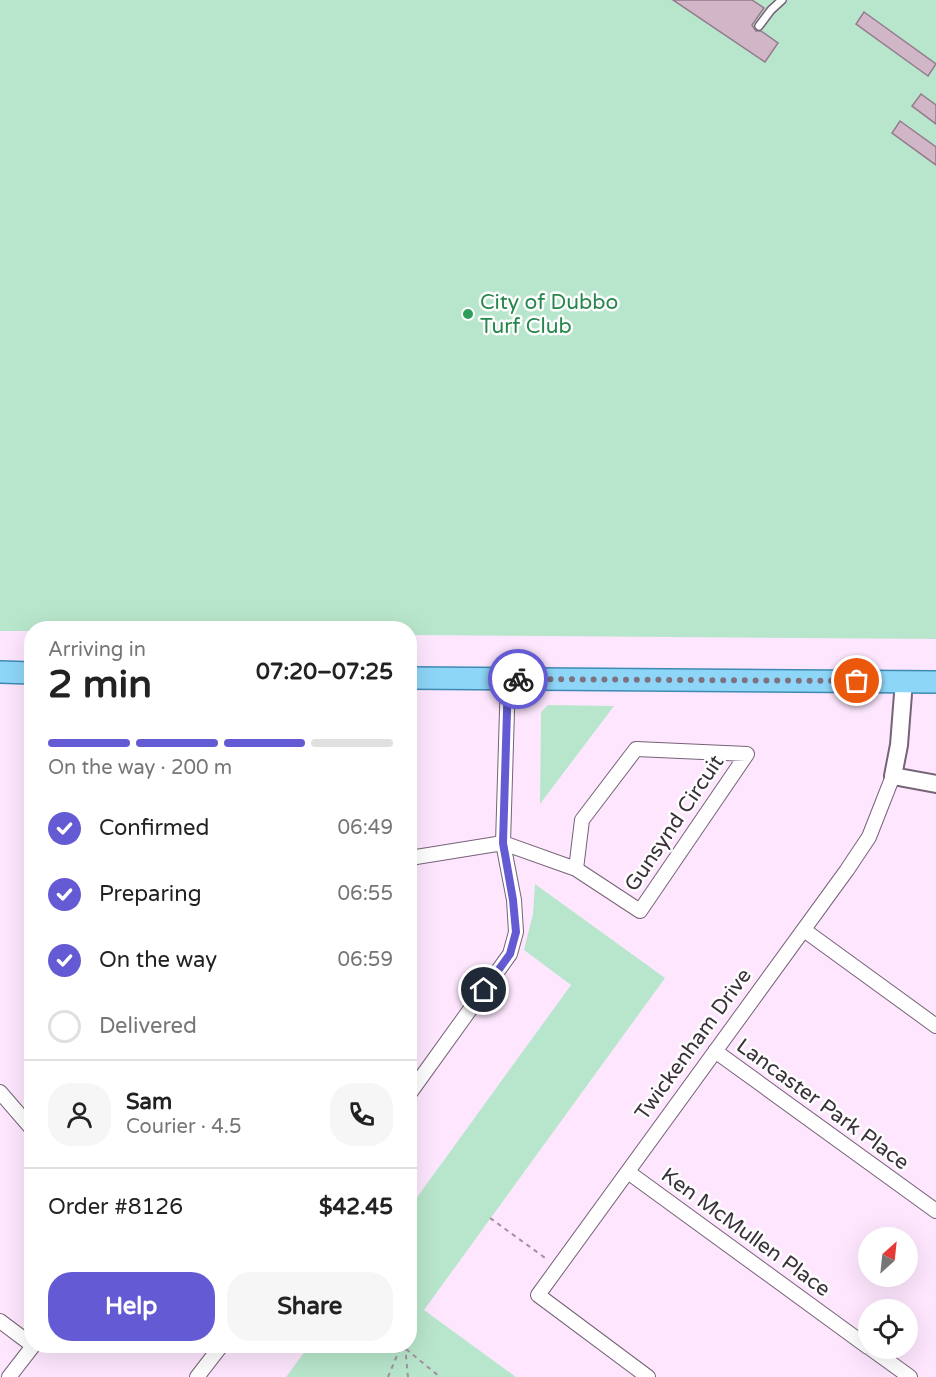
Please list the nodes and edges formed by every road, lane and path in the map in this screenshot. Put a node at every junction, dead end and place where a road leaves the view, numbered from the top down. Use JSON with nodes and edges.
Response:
{"nodes":[{"id":1,"x":782,"y":0,"type":"edge"},
{"id":2,"x":759,"y":26,"type":"dead end"},
{"id":3,"x":0,"y":672,"type":"edge"},
{"id":4,"x":24,"y":673,"type":"edge"},
{"id":5,"x":417,"y":678,"type":"edge"},
{"id":6,"x":508,"y":678,"type":"junction"},
{"id":7,"x":904,"y":681,"type":"junction"},
{"id":8,"x":936,"y":682,"type":"edge"},
{"id":9,"x":893,"y":776,"type":"junction"},
{"id":10,"x":936,"y":783,"type":"edge"},
{"id":11,"x":503,"y":843,"type":"junction"},
{"id":12,"x":417,"y":857,"type":"edge"},
{"id":13,"x":576,"y":869,"type":"junction"},
{"id":14,"x":804,"y":930,"type":"junction"},
{"id":15,"x":936,"y":1026,"type":"edge"},
{"id":16,"x":715,"y":1051,"type":"junction"},
{"id":17,"x":417,"y":1082,"type":"edge"},
{"id":18,"x":0,"y":1092,"type":"edge"},
{"id":19,"x":24,"y":1120,"type":"edge"},
{"id":20,"x":628,"y":1172,"type":"junction"},
{"id":21,"x":936,"y":1211,"type":"edge"},
{"id":22,"x":490,"y":1218,"type":"dead end"},
{"id":23,"x":558,"y":1268,"type":"junction"},
{"id":24,"x":0,"y":1321,"type":"edge"},
{"id":25,"x":24,"y":1340,"type":"edge"},
{"id":26,"x":858,"y":1340,"type":"edge"},
{"id":27,"x":27,"y":1353,"type":"edge"},
{"id":28,"x":216,"y":1353,"type":"edge"},
{"id":29,"x":400,"y":1353,"type":"edge"},
{"id":30,"x":405,"y":1353,"type":"edge"},
{"id":31,"x":412,"y":1353,"type":"edge"},
{"id":32,"x":885,"y":1359,"type":"edge"},
{"id":33,"x":9,"y":1377,"type":"edge"},
{"id":34,"x":197,"y":1377,"type":"edge"},
{"id":35,"x":388,"y":1377,"type":"edge"},
{"id":36,"x":408,"y":1377,"type":"edge"},
{"id":37,"x":440,"y":1377,"type":"edge"},
{"id":38,"x":648,"y":1377,"type":"edge"},
{"id":39,"x":910,"y":1377,"type":"edge"}],
"edges":[{"from":1,"to":2,"type":"lane"},
{"from":3,"to":4,"type":"main road"},
{"from":5,"to":6,"type":"main road"},
{"from":6,"to":7,"type":"main road"},
{"from":6,"to":11,"type":"street"},
{"from":7,"to":8,"type":"main road"},
{"from":7,"to":9,"type":"street","name":"Twickenham Drive"},
{"from":9,"to":10,"type":"street"},
{"from":9,"to":14,"type":"street","name":"Twickenham Drive"},
{"from":11,"to":12,"type":"street"},
{"from":11,"to":13,"type":"street","name":"Gunsynd Circuit"},
{"from":11,"to":17,"type":"street"},
{"from":13,"to":13,"type":"street","name":"Gunsynd Circuit"},
{"from":14,"to":15,"type":"street"},
{"from":14,"to":16,"type":"street","name":"Twickenham Drive"},
{"from":16,"to":20,"type":"street","name":"Twickenham Drive"},
{"from":16,"to":21,"type":"street","name":"Lancaster Park Place"},
{"from":18,"to":19,"type":"street"},
{"from":20,"to":23,"type":"street","name":"Twickenham Drive"},
{"from":20,"to":26,"type":"street","name":"Ken McMullen Place"},
{"from":22,"to":23,"type":"path"},
{"from":23,"to":38,"type":"street","name":"Twickenham Drive"},
{"from":24,"to":25,"type":"street"},
{"from":27,"to":33,"type":"street"},
{"from":28,"to":34,"type":"street"},
{"from":29,"to":35,"type":"path"},
{"from":30,"to":36,"type":"path"},
{"from":31,"to":37,"type":"path"},
{"from":32,"to":39,"type":"street","name":"Ken McMullen Place"}]}
